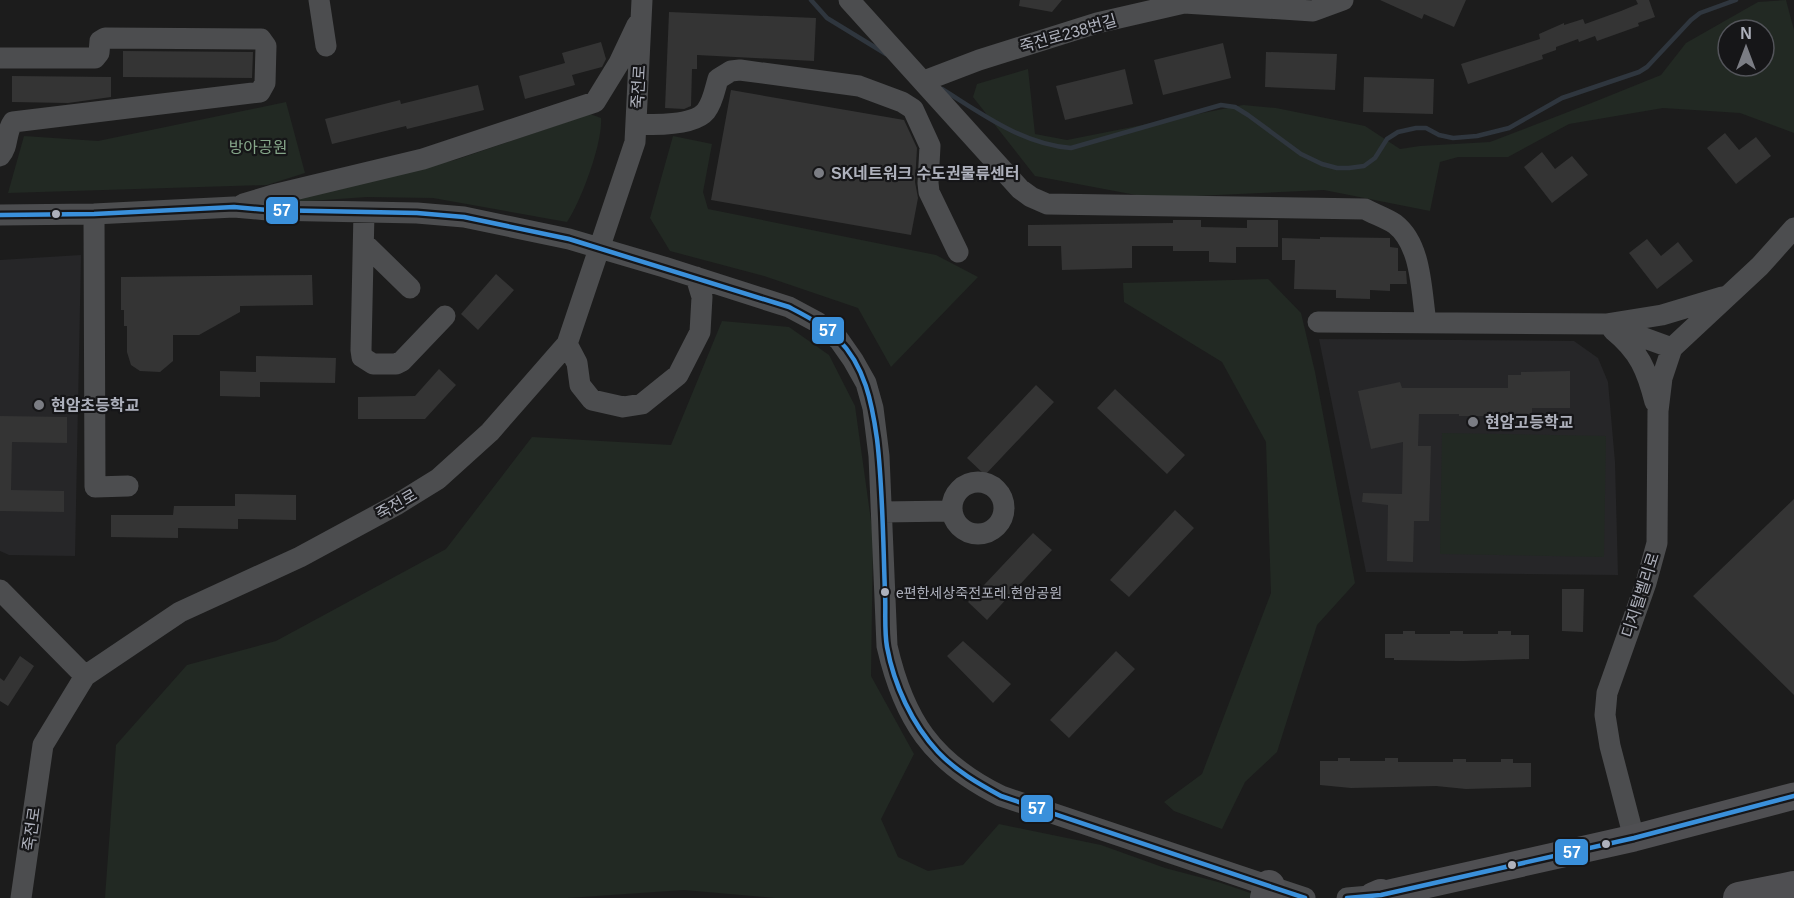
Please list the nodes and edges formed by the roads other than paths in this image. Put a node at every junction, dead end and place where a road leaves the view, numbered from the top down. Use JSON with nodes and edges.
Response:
{"nodes":[{"id":1,"x":319,"y":0,"type":"edge"},
{"id":2,"x":849,"y":0,"type":"edge"},
{"id":3,"x":1343,"y":0,"type":"edge"},
{"id":4,"x":642,"y":8,"type":"edge"},
{"id":5,"x":326,"y":46,"type":"dead end"},
{"id":6,"x":0,"y":58,"type":"edge"},
{"id":7,"x":929,"y":79,"type":"junction"},
{"id":8,"x":636,"y":124,"type":"junction"},
{"id":9,"x":0,"y":156,"type":"edge"},
{"id":10,"x":234,"y":207,"type":"junction"},
{"id":11,"x":364,"y":212,"type":"junction"},
{"id":12,"x":94,"y":214,"type":"junction"},
{"id":13,"x":0,"y":215,"type":"edge"},
{"id":14,"x":1794,"y":228,"type":"edge"},
{"id":15,"x":364,"y":247,"type":"junction"},
{"id":16,"x":958,"y":252,"type":"dead end"},
{"id":17,"x":696,"y":277,"type":"junction"},
{"id":18,"x":410,"y":288,"type":"dead end"},
{"id":19,"x":1728,"y":295,"type":"junction"},
{"id":20,"x":445,"y":316,"type":"dead end"},
{"id":21,"x":1318,"y":322,"type":"dead end"},
{"id":22,"x":1426,"y":322,"type":"junction"},
{"id":23,"x":1606,"y":324,"type":"junction"},
{"id":24,"x":567,"y":344,"type":"junction"},
{"id":25,"x":1672,"y":348,"type":"junction"},
{"id":26,"x":1658,"y":411,"type":"junction"},
{"id":27,"x":128,"y":486,"type":"dead end"},
{"id":28,"x":952,"y":511,"type":"junction"},
{"id":29,"x":882,"y":512,"type":"junction"},
{"id":30,"x":0,"y":590,"type":"edge"},
{"id":31,"x":85,"y":676,"type":"junction"},
{"id":32,"x":1794,"y":796,"type":"edge"},
{"id":33,"x":1634,"y":838,"type":"junction"},
{"id":34,"x":1794,"y":887,"type":"edge"},
{"id":35,"x":1268,"y":892,"type":"edge"},
{"id":36,"x":1379,"y":897,"type":"edge"},
{"id":37,"x":21,"y":898,"type":"edge"},
{"id":38,"x":1305,"y":898,"type":"edge"},
{"id":39,"x":1347,"y":898,"type":"edge"},
{"id":40,"x":1739,"y":898,"type":"edge"}],
"edges":[{"from":1,"to":5,"type":"street"},
{"from":2,"to":7,"type":"street"},
{"from":3,"to":7,"type":"street","name":"죽전로238번길"},
{"from":4,"to":8,"type":"street","name":"죽전로"},
{"from":4,"to":10,"type":"street"},
{"from":6,"to":9,"type":"street"},
{"from":7,"to":22,"type":"street"},
{"from":8,"to":16,"type":"street"},
{"from":8,"to":24,"type":"street","name":"죽전로"},
{"from":10,"to":11,"type":"street"},
{"from":10,"to":12,"type":"street"},
{"from":11,"to":15,"type":"street"},
{"from":11,"to":17,"type":"street"},
{"from":12,"to":13,"type":"street"},
{"from":12,"to":27,"type":"street"},
{"from":14,"to":19,"type":"street","name":"디지털벨리로"},
{"from":15,"to":18,"type":"street"},
{"from":15,"to":20,"type":"street"},
{"from":17,"to":24,"type":"street"},
{"from":17,"to":29,"type":"street"},
{"from":19,"to":23,"type":"street"},
{"from":19,"to":25,"type":"street","name":"디지털벨리로"},
{"from":21,"to":22,"type":"street"},
{"from":22,"to":23,"type":"street"},
{"from":23,"to":25,"type":"street"},
{"from":23,"to":26,"type":"street"},
{"from":24,"to":31,"type":"street","name":"죽전로"},
{"from":25,"to":26,"type":"street","name":"디지털벨리로"},
{"from":26,"to":33,"type":"street","name":"디지털벨리로"},
{"from":28,"to":28,"type":"street"},
{"from":28,"to":29,"type":"street"},
{"from":29,"to":35,"type":"street"},
{"from":30,"to":31,"type":"street"},
{"from":31,"to":37,"type":"street","name":"죽전로"},
{"from":32,"to":33,"type":"main road"},
{"from":33,"to":36,"type":"main road"},
{"from":34,"to":40,"type":"highway"},
{"from":35,"to":38,"type":"street"},
{"from":36,"to":39,"type":"street"}]}
